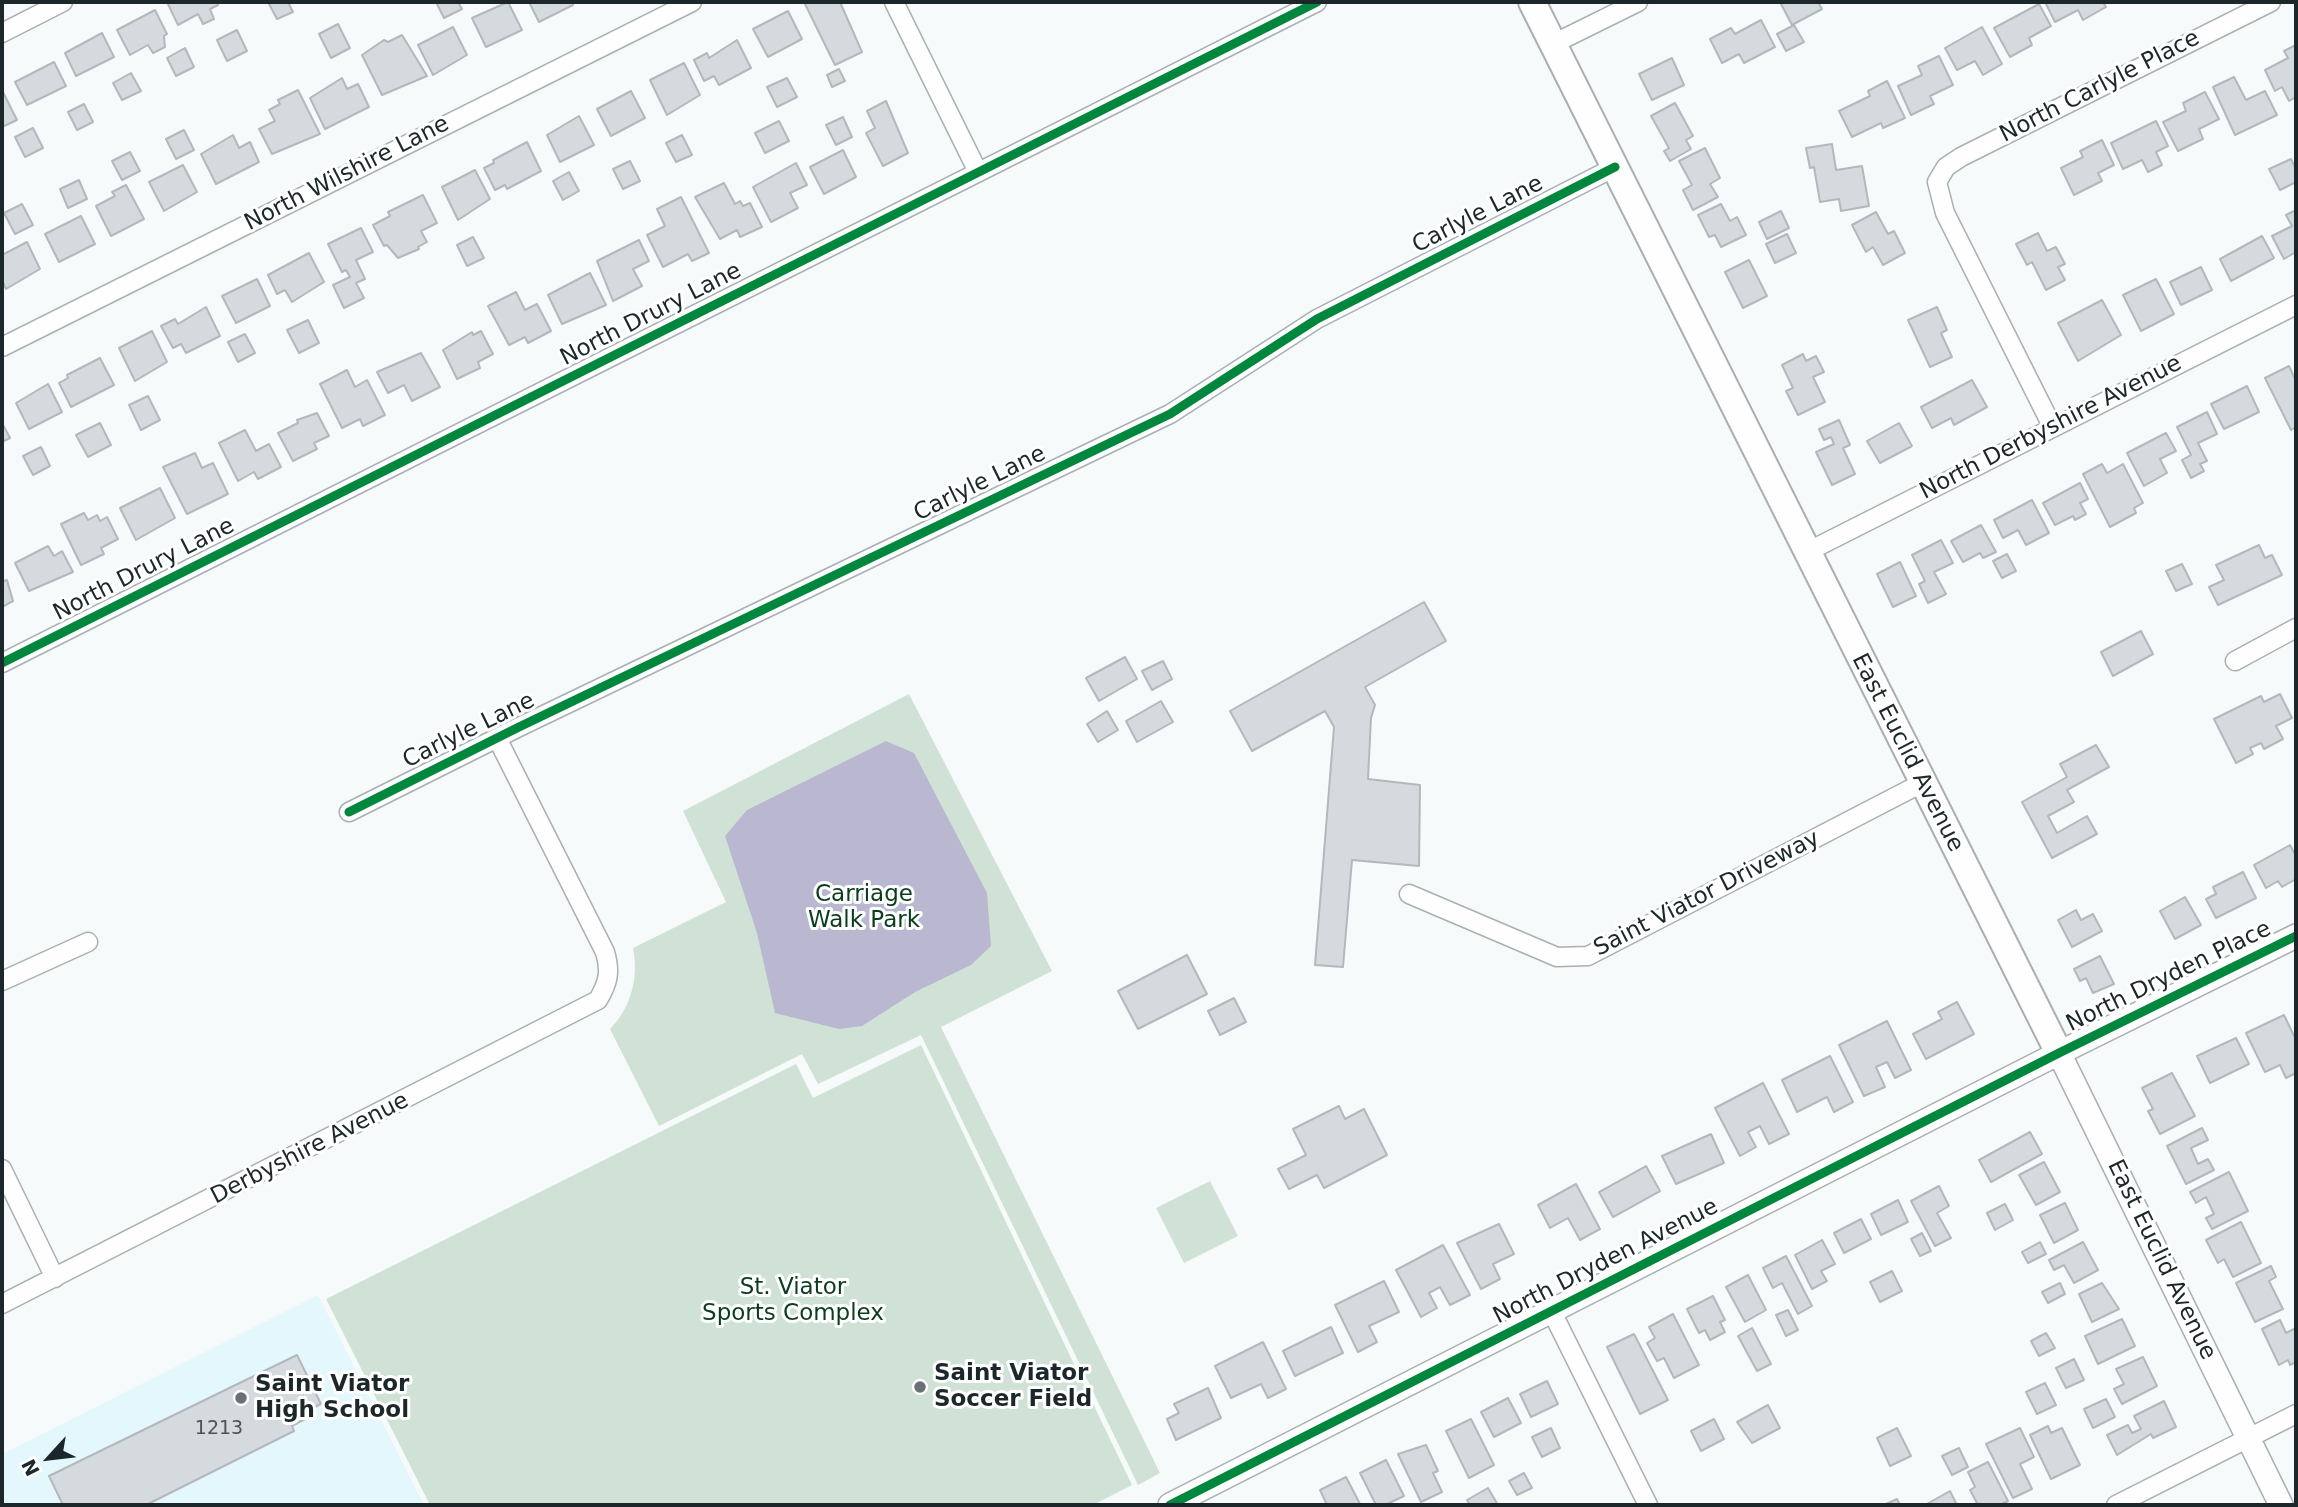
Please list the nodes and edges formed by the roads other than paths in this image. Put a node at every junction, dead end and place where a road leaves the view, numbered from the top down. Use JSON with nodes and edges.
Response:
{"nodes":[{"id":1,"x":63,"y":2,"type":"edge"},
{"id":2,"x":692,"y":2,"type":"edge"},
{"id":3,"x":894,"y":2,"type":"edge"},
{"id":4,"x":1317,"y":2,"type":"edge"},
{"id":5,"x":1532,"y":2,"type":"edge"},
{"id":6,"x":1638,"y":2,"type":"edge"},
{"id":7,"x":2271,"y":2,"type":"edge"},
{"id":8,"x":2,"y":33,"type":"edge"},
{"id":9,"x":1553,"y":44,"type":"junction"},
{"id":10,"x":1615,"y":167,"type":"junction"},
{"id":11,"x":978,"y":172,"type":"junction"},
{"id":12,"x":2296,"y":305,"type":"edge"},
{"id":13,"x":2,"y":347,"type":"edge"},
{"id":14,"x":2052,"y":426,"type":"junction"},
{"id":15,"x":1807,"y":552,"type":"junction"},
{"id":16,"x":2296,"y":628,"type":"edge"},
{"id":17,"x":2235,"y":661,"type":"dead end"},
{"id":18,"x":2,"y":663,"type":"edge"},
{"id":19,"x":497,"y":738,"type":"junction"},
{"id":20,"x":1922,"y":783,"type":"junction"},
{"id":21,"x":349,"y":812,"type":"dead end"},
{"id":22,"x":1409,"y":894,"type":"dead end"},
{"id":23,"x":2296,"y":936,"type":"edge"},
{"id":24,"x":89,"y":942,"type":"dead end"},
{"id":25,"x":2,"y":981,"type":"edge"},
{"id":26,"x":2059,"y":1053,"type":"junction"},
{"id":27,"x":2,"y":1169,"type":"edge"},
{"id":28,"x":55,"y":1278,"type":"junction"},
{"id":29,"x":2,"y":1304,"type":"edge"},
{"id":30,"x":1552,"y":1312,"type":"junction"},
{"id":31,"x":2296,"y":1414,"type":"edge"},
{"id":32,"x":2248,"y":1439,"type":"junction"},
{"id":33,"x":1170,"y":1505,"type":"edge"},
{"id":34,"x":1648,"y":1505,"type":"edge"},
{"id":35,"x":2116,"y":1505,"type":"edge"},
{"id":36,"x":2281,"y":1505,"type":"edge"}],
"edges":[{"from":1,"to":8,"type":"street"},
{"from":2,"to":13,"type":"street","name":"North Wilshire Lane"},
{"from":3,"to":11,"type":"street"},
{"from":4,"to":11,"type":"street","name":"North Drury Lane"},
{"from":5,"to":9,"type":"main road","name":"East Euclid Avenue"},
{"from":6,"to":9,"type":"street"},
{"from":7,"to":14,"type":"street","name":"North Carlyle Place"},
{"from":9,"to":10,"type":"main road","name":"East Euclid Avenue"},
{"from":10,"to":15,"type":"main road","name":"East Euclid Avenue"},
{"from":10,"to":19,"type":"street","name":"Carlyle Lane"},
{"from":11,"to":18,"type":"street","name":"North Drury Lane"},
{"from":12,"to":14,"type":"street","name":"North Derbyshire Avenue"},
{"from":14,"to":15,"type":"street","name":"North Derbyshire Avenue"},
{"from":15,"to":20,"type":"main road","name":"East Euclid Avenue"},
{"from":16,"to":17,"type":"street"},
{"from":19,"to":21,"type":"street","name":"Carlyle Lane"},
{"from":19,"to":28,"type":"street","name":"Derbyshire Avenue"},
{"from":20,"to":22,"type":"street","name":"Saint Viator Driveway"},
{"from":20,"to":26,"type":"main road","name":"East Euclid Avenue"},
{"from":23,"to":26,"type":"street","name":"North Dryden Place"},
{"from":24,"to":25,"type":"street"},
{"from":26,"to":30,"type":"street","name":"North Dryden Avenue"},
{"from":26,"to":32,"type":"street","name":"East Euclid Avenue"},
{"from":27,"to":28,"type":"street"},
{"from":28,"to":29,"type":"street","name":"Derbyshire Avenue"},
{"from":30,"to":33,"type":"street","name":"North Dryden Avenue"},
{"from":30,"to":34,"type":"street"},
{"from":31,"to":32,"type":"street"},
{"from":32,"to":35,"type":"street"},
{"from":32,"to":36,"type":"street","name":"East Euclid Avenue"}]}
